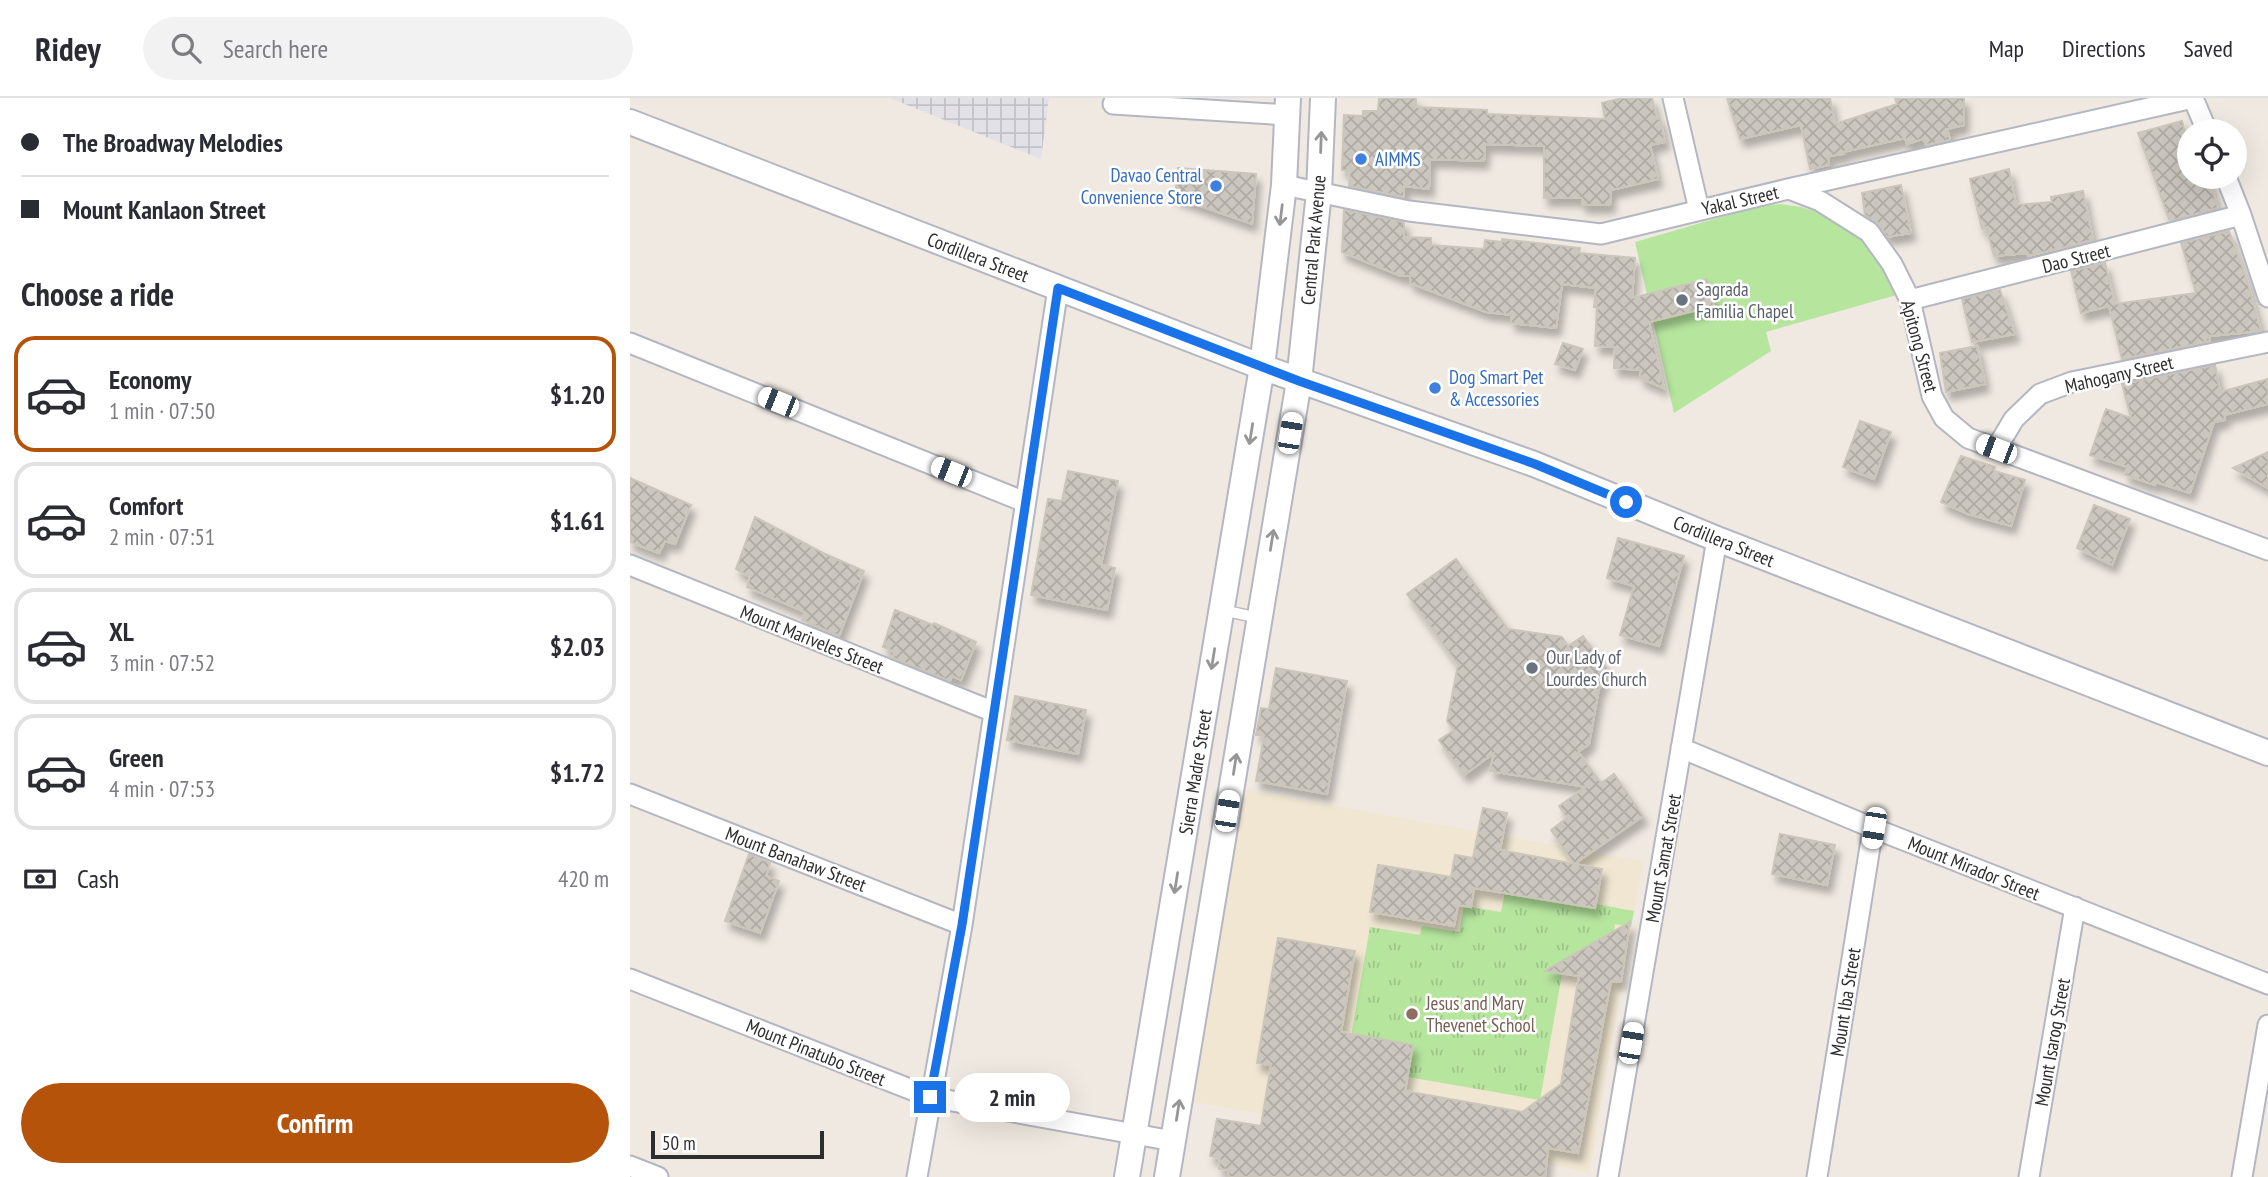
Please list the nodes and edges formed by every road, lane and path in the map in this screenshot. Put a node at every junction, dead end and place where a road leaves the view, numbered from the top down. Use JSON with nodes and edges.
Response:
{"nodes":[{"id":1,"x":1323,"y":98,"type":"edge"},
{"id":2,"x":1674,"y":98,"type":"edge"},
{"id":3,"x":2193,"y":98,"type":"edge"},
{"id":4,"x":1113,"y":101,"type":"edge"},
{"id":5,"x":1288,"y":106,"type":"edge"},
{"id":6,"x":2202,"y":119,"type":"edge"},
{"id":7,"x":630,"y":122,"type":"edge"},
{"id":8,"x":1284,"y":185,"type":"junction"},
{"id":9,"x":1788,"y":189,"type":"junction"},
{"id":10,"x":2230,"y":189,"type":"edge"},
{"id":11,"x":1319,"y":192,"type":"junction"},
{"id":12,"x":1699,"y":210,"type":"junction"},
{"id":13,"x":2241,"y":215,"type":"junction"},
{"id":14,"x":1058,"y":288,"type":"junction"},
{"id":15,"x":2268,"y":297,"type":"edge"},
{"id":16,"x":1910,"y":300,"type":"junction"},
{"id":17,"x":630,"y":342,"type":"edge"},
{"id":18,"x":2268,"y":342,"type":"edge"},
{"id":19,"x":1262,"y":367,"type":"junction"},
{"id":20,"x":1299,"y":381,"type":"junction"},
{"id":21,"x":1996,"y":449,"type":"junction"},
{"id":22,"x":1025,"y":502,"type":"junction"},
{"id":23,"x":1717,"y":539,"type":"junction"},
{"id":24,"x":2268,"y":550,"type":"edge"},
{"id":25,"x":630,"y":565,"type":"edge"},
{"id":26,"x":1222,"y":610,"type":"junction"},
{"id":27,"x":1259,"y":618,"type":"junction"},
{"id":28,"x":994,"y":712,"type":"junction"},
{"id":29,"x":1681,"y":748,"type":"junction"},
{"id":30,"x":2268,"y":753,"type":"edge"},
{"id":31,"x":630,"y":794,"type":"edge"},
{"id":32,"x":1874,"y":828,"type":"junction"},
{"id":33,"x":2075,"y":907,"type":"junction"},
{"id":34,"x":962,"y":925,"type":"junction"},
{"id":35,"x":630,"y":979,"type":"edge"},
{"id":36,"x":2268,"y":984,"type":"edge"},
{"id":37,"x":2268,"y":1025,"type":"edge"},
{"id":38,"x":930,"y":1097,"type":"junction"},
{"id":39,"x":1135,"y":1134,"type":"junction"},
{"id":40,"x":1173,"y":1141,"type":"junction"},
{"id":41,"x":630,"y":1166,"type":"edge"},
{"id":42,"x":658,"y":1177,"type":"edge"},
{"id":43,"x":917,"y":1177,"type":"edge"},
{"id":44,"x":1127,"y":1177,"type":"edge"},
{"id":45,"x":1167,"y":1177,"type":"edge"},
{"id":46,"x":1608,"y":1177,"type":"edge"},
{"id":47,"x":1817,"y":1177,"type":"edge"},
{"id":48,"x":2029,"y":1177,"type":"edge"},
{"id":49,"x":2242,"y":1177,"type":"edge"}],
"edges":[{"from":11,"to":1,"type":"street","name":"Central Park Avenue","one_way":true},
{"from":2,"to":12,"type":"street"},
{"from":3,"to":6,"type":"street"},
{"from":3,"to":9,"type":"street","name":"Yakal Street"},
{"from":4,"to":5,"type":"street"},
{"from":5,"to":8,"type":"street","name":"Central Park Avenue"},
{"from":7,"to":14,"type":"street","name":"Cordillera Street"},
{"from":8,"to":11,"type":"street","name":"Yakal Street"},
{"from":8,"to":19,"type":"street","name":"Central Park Avenue","one_way":true},
{"from":9,"to":12,"type":"street","name":"Yakal Street"},
{"from":9,"to":16,"type":"street","name":"Apitong Street"},
{"from":10,"to":13,"type":"street"},
{"from":11,"to":12,"type":"street","name":"Yakal Street"},
{"from":11,"to":20,"type":"street","name":"Central Park Avenue"},
{"from":13,"to":15,"type":"street"},
{"from":13,"to":16,"type":"street","name":"Dao Street"},
{"from":14,"to":19,"type":"street","name":"Cordillera Street"},
{"from":14,"to":22,"type":"street"},
{"from":16,"to":21,"type":"street","name":"Apitong Street"},
{"from":17,"to":22,"type":"street"},
{"from":18,"to":21,"type":"street","name":"Mahogany Street"},
{"from":19,"to":20,"type":"street","name":"Cordillera Street"},
{"from":19,"to":26,"type":"street","name":"Sierra Madre Street","one_way":true},
{"from":20,"to":23,"type":"street","name":"Cordillera Street"},
{"from":27,"to":20,"type":"street","name":"Sierra Madre Street","one_way":true},
{"from":21,"to":24,"type":"street","name":"Apitong Street"},
{"from":22,"to":28,"type":"street"},
{"from":23,"to":29,"type":"street","name":"Mount Samat Street"},
{"from":23,"to":30,"type":"street","name":"Cordillera Street"},
{"from":25,"to":28,"type":"street","name":"Mount Mariveles Street"},
{"from":26,"to":27,"type":"lane"},
{"from":26,"to":39,"type":"street","name":"Sierra Madre Street","one_way":true},
{"from":40,"to":27,"type":"street","name":"Sierra Madre Street","one_way":true},
{"from":28,"to":34,"type":"street"},
{"from":29,"to":32,"type":"street","name":"Mount Mirador Street"},
{"from":29,"to":46,"type":"street","name":"Mount Samat Street"},
{"from":31,"to":34,"type":"street","name":"Mount Banahaw Street"},
{"from":32,"to":33,"type":"street","name":"Mount Mirador Street"},
{"from":32,"to":47,"type":"street","name":"Mount Iba Street"},
{"from":33,"to":36,"type":"street","name":"Mount Mirador Street"},
{"from":33,"to":48,"type":"street","name":"Mount Isarog Street"},
{"from":34,"to":38,"type":"street"},
{"from":35,"to":38,"type":"street","name":"Mount Pinatubo Street"},
{"from":37,"to":49,"type":"street"},
{"from":38,"to":39,"type":"street","name":"Mount Pinatubo Street"},
{"from":38,"to":43,"type":"street"},
{"from":39,"to":40,"type":"street","name":"Mount Pinatubo Street"},
{"from":39,"to":44,"type":"street","name":"Sierra Madre Street"},
{"from":40,"to":45,"type":"street","name":"Sierra Madre Street"},
{"from":41,"to":42,"type":"street"}]}
